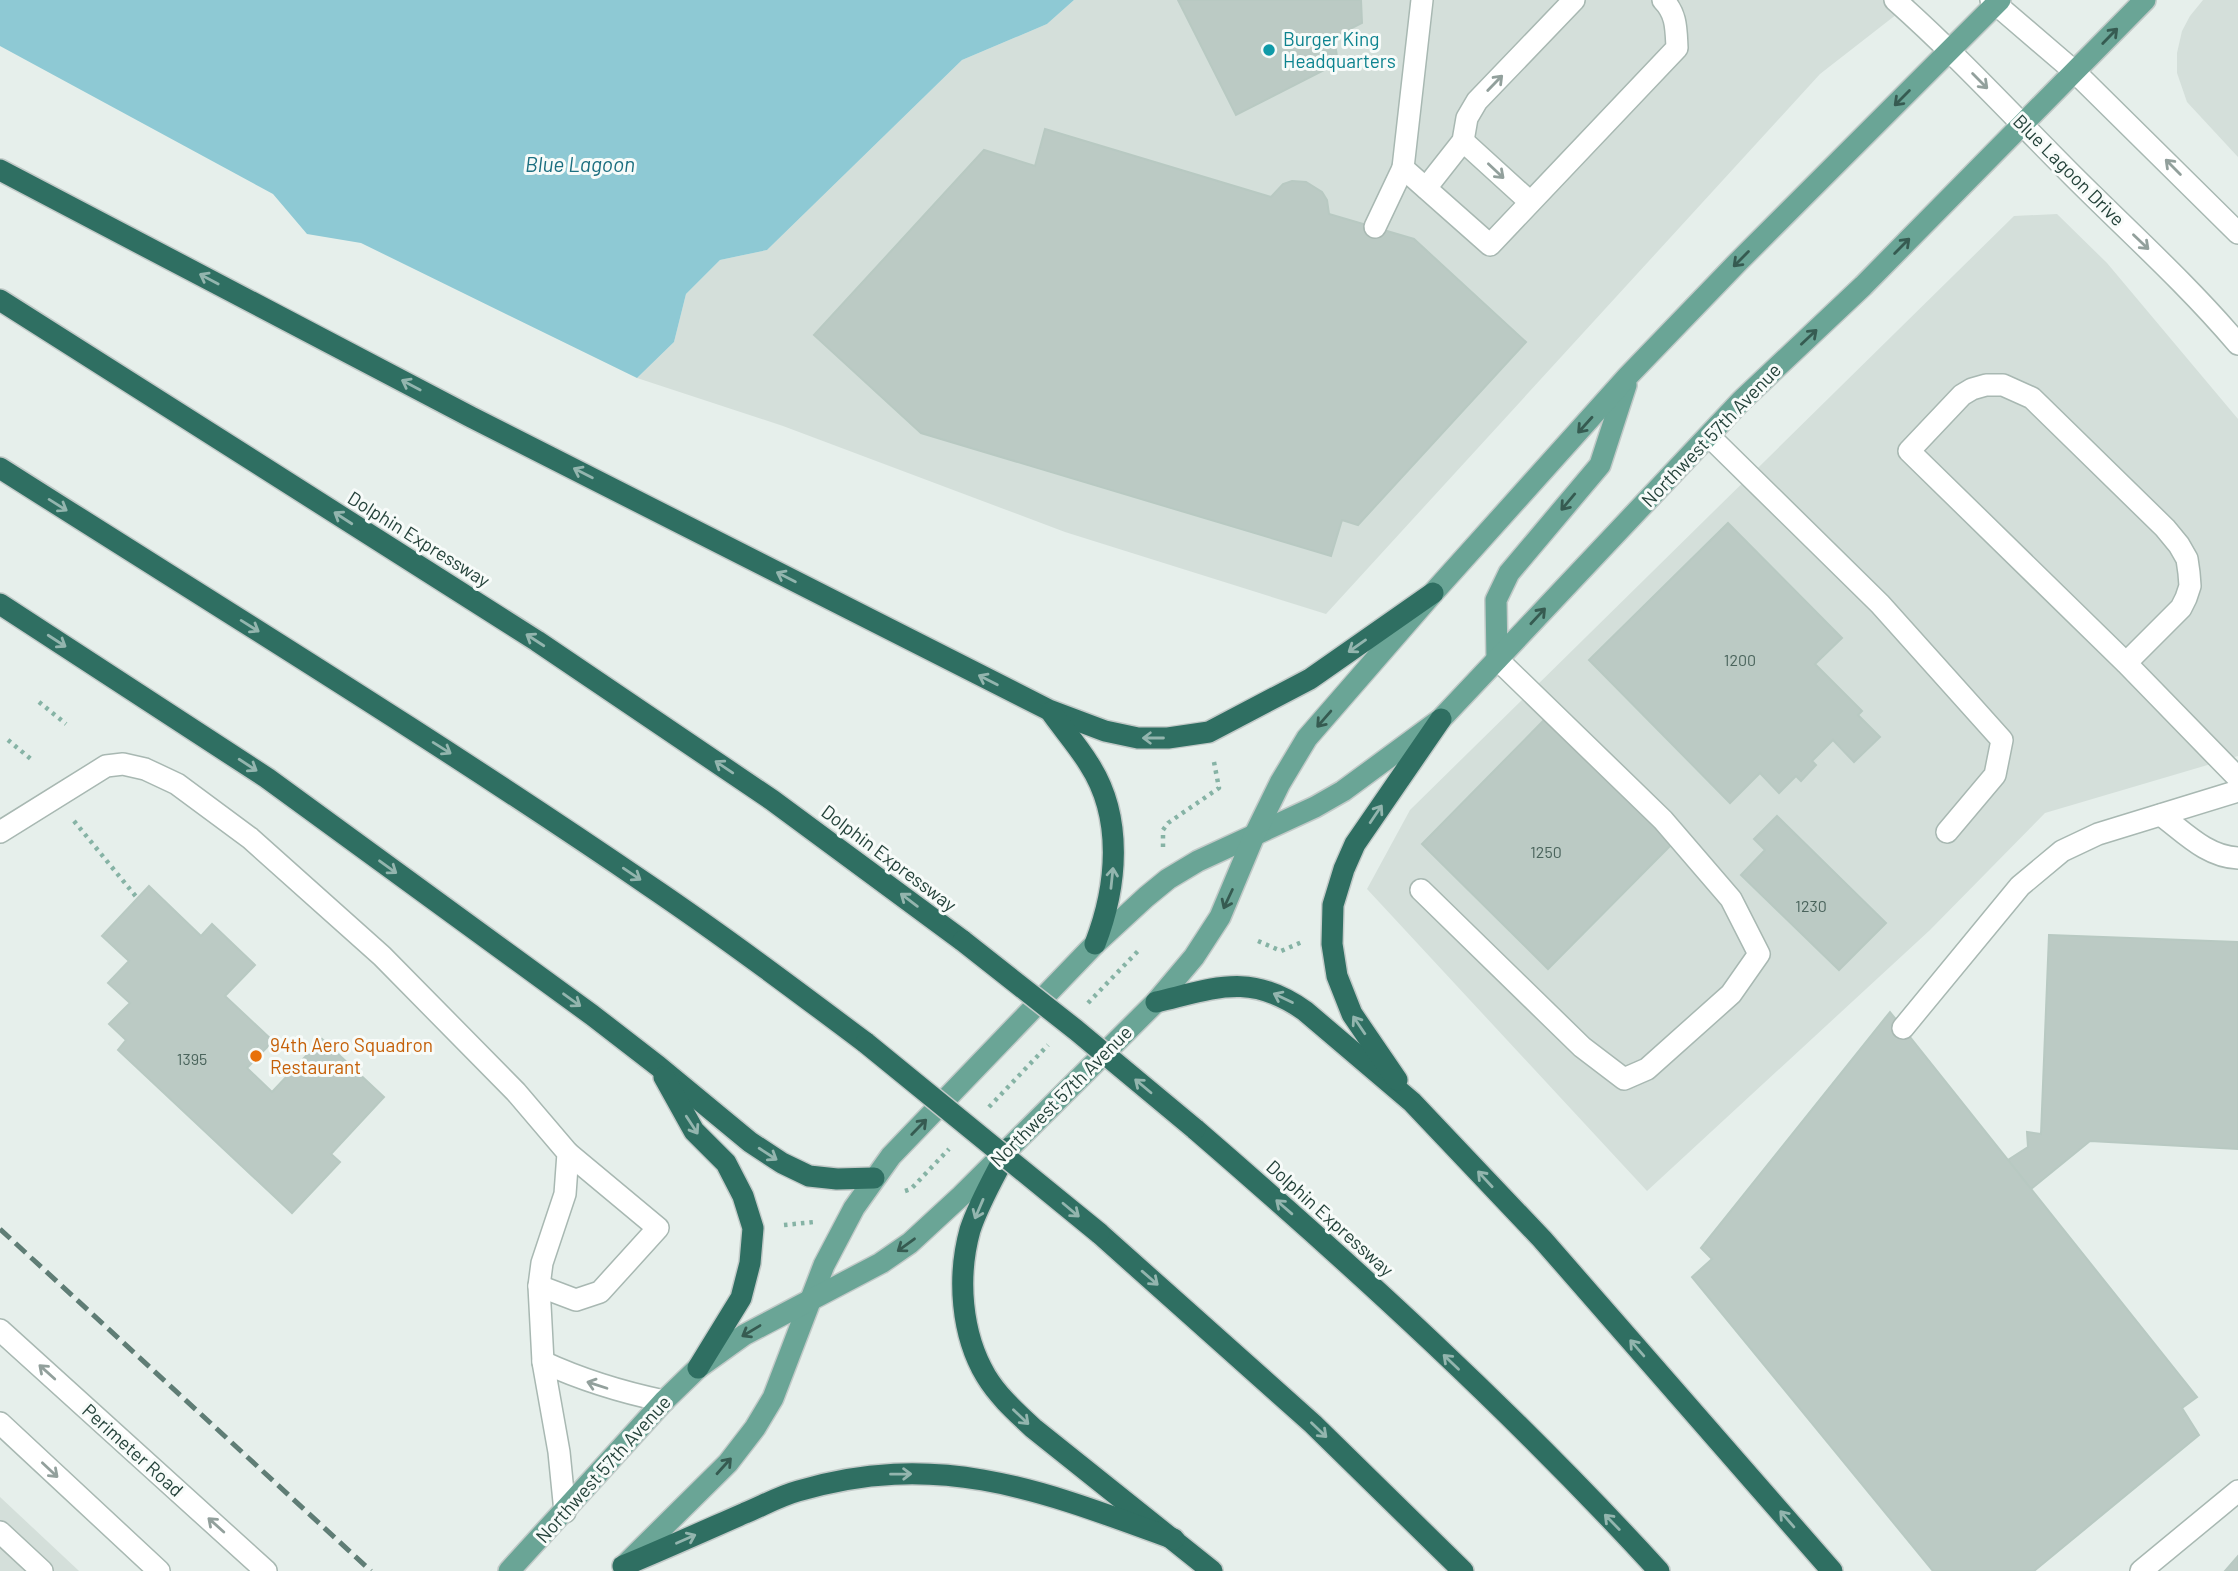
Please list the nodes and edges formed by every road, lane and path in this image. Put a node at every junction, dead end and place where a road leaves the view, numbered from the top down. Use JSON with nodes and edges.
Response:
{"nodes":[{"id":1,"x":1422,"y":0,"type":"edge"},
{"id":2,"x":1574,"y":0,"type":"edge"},
{"id":3,"x":1663,"y":0,"type":"edge"},
{"id":4,"x":1895,"y":0,"type":"edge"},
{"id":5,"x":2145,"y":0,"type":"edge"},
{"id":6,"x":1995,"y":1,"type":"edge"},
{"id":7,"x":1950,"y":50,"type":"junction"},
{"id":8,"x":2075,"y":72,"type":"junction"},
{"id":9,"x":2024,"y":124,"type":"junction"},
{"id":10,"x":1463,"y":141,"type":"junction"},
{"id":11,"x":1402,"y":168,"type":"junction"},
{"id":12,"x":0,"y":170,"type":"edge"},
{"id":13,"x":1426,"y":188,"type":"junction"},
{"id":14,"x":1530,"y":202,"type":"junction"},
{"id":15,"x":1375,"y":227,"type":"dead end"},
{"id":16,"x":2238,"y":233,"type":"edge"},
{"id":17,"x":0,"y":300,"type":"edge"},
{"id":18,"x":2238,"y":344,"type":"edge"},
{"id":19,"x":1629,"y":376,"type":"junction"},
{"id":20,"x":1709,"y":436,"type":"junction"},
{"id":21,"x":0,"y":468,"type":"edge"},
{"id":22,"x":1433,"y":593,"type":"junction"},
{"id":23,"x":0,"y":604,"type":"edge"},
{"id":24,"x":1497,"y":659,"type":"junction"},
{"id":25,"x":2126,"y":663,"type":"junction"},
{"id":26,"x":39,"y":702,"type":"dead end"},
{"id":27,"x":1049,"y":710,"type":"junction"},
{"id":28,"x":1441,"y":719,"type":"junction"},
{"id":29,"x":66,"y":724,"type":"dead end"},
{"id":30,"x":8,"y":740,"type":"dead end"},
{"id":31,"x":1212,"y":753,"type":"dead end"},
{"id":32,"x":32,"y":760,"type":"dead end"},
{"id":33,"x":2238,"y":778,"type":"edge"},
{"id":34,"x":2238,"y":791,"type":"edge"},
{"id":35,"x":2161,"y":814,"type":"junction"},
{"id":36,"x":73,"y":820,"type":"dead end"},
{"id":37,"x":0,"y":832,"type":"edge"},
{"id":38,"x":1947,"y":832,"type":"dead end"},
{"id":39,"x":1254,"y":836,"type":"junction"},
{"id":40,"x":1163,"y":848,"type":"dead end"},
{"id":41,"x":2238,"y":858,"type":"edge"},
{"id":42,"x":1421,"y":890,"type":"dead end"},
{"id":43,"x":138,"y":899,"type":"dead end"},
{"id":44,"x":1306,"y":940,"type":"dead end"},
{"id":45,"x":1258,"y":941,"type":"dead end"},
{"id":46,"x":1095,"y":944,"type":"junction"},
{"id":47,"x":1131,"y":945,"type":"dead end"},
{"id":48,"x":1139,"y":951,"type":"junction"},
{"id":49,"x":1146,"y":957,"type":"dead end"},
{"id":50,"x":1156,"y":1002,"type":"junction"},
{"id":51,"x":1082,"y":1010,"type":"dead end"},
{"id":52,"x":1903,"y":1028,"type":"dead end"},
{"id":53,"x":1053,"y":1040,"type":"dead end"},
{"id":54,"x":658,"y":1066,"type":"junction"},
{"id":55,"x":1412,"y":1102,"type":"junction"},
{"id":56,"x":986,"y":1110,"type":"dead end"},
{"id":57,"x":958,"y":1139,"type":"dead end"},
{"id":58,"x":1009,"y":1148,"type":"junction"},
{"id":59,"x":568,"y":1153,"type":"junction"},
{"id":60,"x":874,"y":1178,"type":"junction"},
{"id":61,"x":898,"y":1193,"type":"dead end"},
{"id":62,"x":815,"y":1222,"type":"dead end"},
{"id":63,"x":784,"y":1225,"type":"dead end"},
{"id":64,"x":538,"y":1286,"type":"junction"},
{"id":65,"x":809,"y":1301,"type":"junction"},
{"id":66,"x":0,"y":1330,"type":"edge"},
{"id":67,"x":542,"y":1362,"type":"junction"},
{"id":68,"x":698,"y":1368,"type":"junction"},
{"id":69,"x":664,"y":1401,"type":"junction"},
{"id":70,"x":0,"y":1423,"type":"edge"},
{"id":71,"x":2238,"y":1491,"type":"edge"},
{"id":72,"x":565,"y":1511,"type":"junction"},
{"id":73,"x":0,"y":1532,"type":"edge"},
{"id":74,"x":1174,"y":1539,"type":"junction"},
{"id":75,"x":621,"y":1569,"type":"edge"},
{"id":76,"x":42,"y":1571,"type":"edge"},
{"id":77,"x":159,"y":1571,"type":"edge"},
{"id":78,"x":266,"y":1571,"type":"edge"},
{"id":79,"x":509,"y":1571,"type":"edge"},
{"id":80,"x":1212,"y":1571,"type":"edge"},
{"id":81,"x":1463,"y":1571,"type":"edge"},
{"id":82,"x":1660,"y":1571,"type":"edge"},
{"id":83,"x":1832,"y":1571,"type":"edge"},
{"id":84,"x":2141,"y":1571,"type":"edge"}],
"edges":[{"from":1,"to":11,"type":"street"},
{"from":10,"to":2,"type":"street","one_way":true},
{"from":3,"to":14,"type":"street"},
{"from":4,"to":7,"type":"street","name":"Blue Lagoon Drive"},
{"from":8,"to":5,"type":"main road","name":"Northwest 57th Avenue","one_way":true},
{"from":6,"to":7,"type":"main road","name":"Northwest 57th Avenue"},
{"from":6,"to":8,"type":"street"},
{"from":7,"to":9,"type":"street","name":"Blue Lagoon Drive","one_way":true},
{"from":7,"to":19,"type":"main road","name":"Northwest 57th Avenue","one_way":true},
{"from":8,"to":9,"type":"main road","name":"Northwest 57th Avenue"},
{"from":16,"to":8,"type":"street","one_way":true},
{"from":9,"to":18,"type":"street","name":"Blue Lagoon Drive","one_way":true},
{"from":20,"to":9,"type":"main road","name":"Northwest 57th Avenue","one_way":true},
{"from":10,"to":13,"type":"street"},
{"from":10,"to":14,"type":"street","one_way":true},
{"from":11,"to":13,"type":"street"},
{"from":11,"to":15,"type":"street"},
{"from":27,"to":12,"type":"highway","one_way":true},
{"from":13,"to":14,"type":"street"},
{"from":82,"to":17,"type":"highway","name":"Dolphin Expressway","one_way":true,"bridge":true},
{"from":19,"to":22,"type":"main road","name":"Northwest 57th Avenue","one_way":true},
{"from":19,"to":24,"type":"main road","one_way":true},
{"from":24,"to":20,"type":"main road","name":"Northwest 57th Avenue","one_way":true},
{"from":20,"to":38,"type":"street"},
{"from":21,"to":81,"type":"highway","one_way":true,"bridge":true},
{"from":22,"to":27,"type":"highway","one_way":true},
{"from":22,"to":39,"type":"main road","name":"Northwest 57th Avenue","one_way":true},
{"from":23,"to":54,"type":"highway","one_way":true},
{"from":24,"to":28,"type":"main road","name":"Northwest 57th Avenue"},
{"from":24,"to":42,"type":"street"},
{"from":25,"to":25,"type":"street"},
{"from":25,"to":33,"type":"street"},
{"from":26,"to":29,"type":"path"},
{"from":46,"to":27,"type":"highway","one_way":true},
{"from":28,"to":39,"type":"main road","name":"Northwest 57th Avenue"},
{"from":55,"to":28,"type":"highway","one_way":true},
{"from":30,"to":32,"type":"path"},
{"from":31,"to":40,"type":"path"},
{"from":34,"to":35,"type":"street"},
{"from":35,"to":41,"type":"street"},
{"from":35,"to":52,"type":"street"},
{"from":36,"to":43,"type":"path"},
{"from":37,"to":59,"type":"street"},
{"from":39,"to":46,"type":"main road","name":"Northwest 57th Avenue"},
{"from":39,"to":50,"type":"main road","name":"Northwest 57th Avenue","one_way":true},
{"from":44,"to":45,"type":"path"},
{"from":60,"to":46,"type":"main road","name":"Northwest 57th Avenue","one_way":true},
{"from":47,"to":48,"type":"path"},
{"from":48,"to":49,"type":"path"},
{"from":48,"to":51,"type":"path"},
{"from":55,"to":50,"type":"highway","one_way":true},
{"from":50,"to":58,"type":"main road","name":"Northwest 57th Avenue"},
{"from":53,"to":56,"type":"path"},
{"from":54,"to":60,"type":"highway","one_way":true},
{"from":54,"to":68,"type":"highway","one_way":true},
{"from":83,"to":55,"type":"highway","one_way":true},
{"from":57,"to":61,"type":"path"},
{"from":58,"to":65,"type":"main road","name":"Northwest 57th Avenue","one_way":true},
{"from":58,"to":74,"type":"highway","one_way":true},
{"from":59,"to":64,"type":"street"},
{"from":59,"to":64,"type":"street"},
{"from":60,"to":65,"type":"main road","name":"Northwest 57th Avenue"},
{"from":62,"to":63,"type":"path"},
{"from":64,"to":67,"type":"street"},
{"from":65,"to":68,"type":"main road","name":"Northwest 57th Avenue","one_way":true},
{"from":75,"to":65,"type":"main road","name":"Northwest 57th Avenue","one_way":true},
{"from":78,"to":66,"type":"street","name":"Perimeter Road","one_way":true},
{"from":69,"to":67,"type":"street","one_way":true},
{"from":67,"to":72,"type":"street"},
{"from":68,"to":69,"type":"main road","name":"Northwest 57th Avenue"},
{"from":69,"to":72,"type":"main road","name":"Northwest 57th Avenue"},
{"from":70,"to":77,"type":"street","one_way":true},
{"from":71,"to":84,"type":"street"},
{"from":72,"to":79,"type":"main road","name":"Northwest 57th Avenue"},
{"from":73,"to":76,"type":"street"},
{"from":75,"to":74,"type":"highway","one_way":true},
{"from":74,"to":80,"type":"highway"}]}
